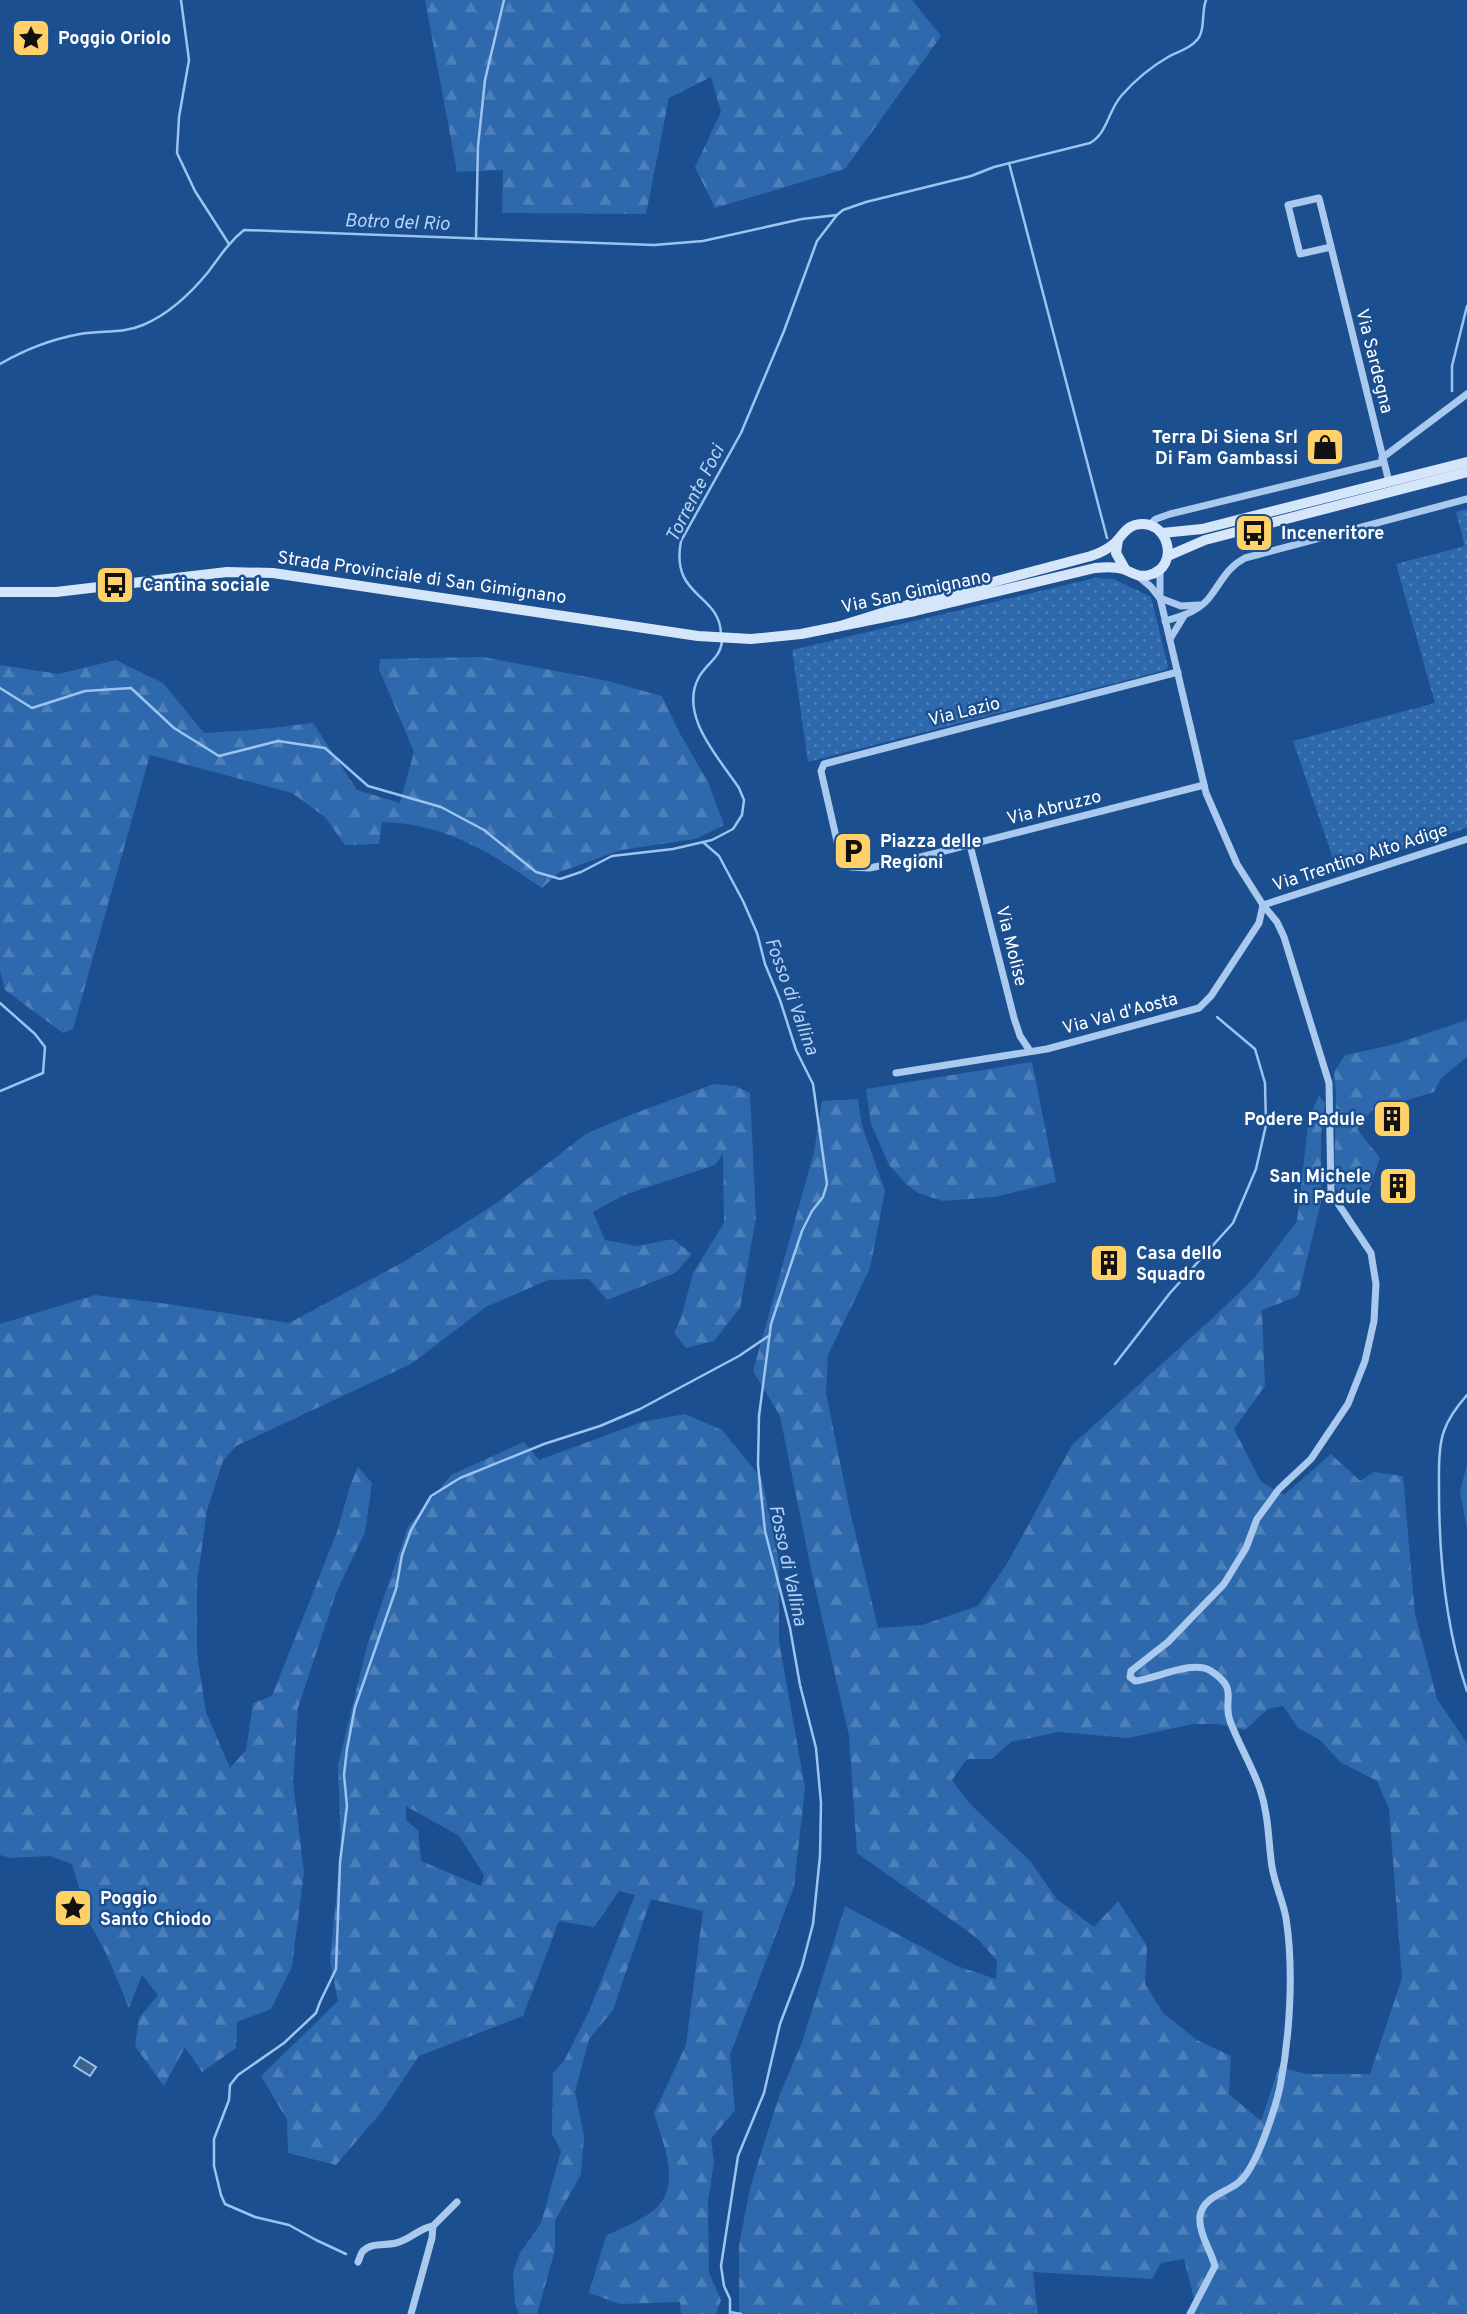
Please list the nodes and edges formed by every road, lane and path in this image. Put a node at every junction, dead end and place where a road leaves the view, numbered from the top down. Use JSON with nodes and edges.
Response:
{"nodes":[{"id":1,"x":1331,"y":247,"type":"junction"},
{"id":2,"x":1467,"y":394,"type":"edge"},
{"id":3,"x":1382,"y":460,"type":"junction"},
{"id":4,"x":1467,"y":461,"type":"edge"},
{"id":5,"x":1467,"y":472,"type":"edge"},
{"id":6,"x":1389,"y":482,"type":"junction"},
{"id":7,"x":1467,"y":499,"type":"edge"},
{"id":8,"x":1149,"y":525,"type":"junction"},
{"id":9,"x":1162,"y":533,"type":"junction"},
{"id":10,"x":1118,"y":540,"type":"junction"},
{"id":11,"x":1168,"y":556,"type":"junction"},
{"id":12,"x":1125,"y":569,"type":"junction"},
{"id":13,"x":1160,"y":570,"type":"junction"},
{"id":14,"x":1136,"y":575,"type":"junction"},
{"id":15,"x":0,"y":592,"type":"edge"},
{"id":16,"x":1160,"y":598,"type":"junction"},
{"id":17,"x":1201,"y":605,"type":"junction"},
{"id":18,"x":1181,"y":606,"type":"junction"},
{"id":19,"x":1184,"y":616,"type":"junction"},
{"id":20,"x":1164,"y":617,"type":"junction"},
{"id":21,"x":837,"y":627,"type":"junction"},
{"id":22,"x":1170,"y":640,"type":"junction"},
{"id":23,"x":1178,"y":672,"type":"junction"},
{"id":24,"x":1204,"y":785,"type":"junction"},
{"id":25,"x":1467,"y":839,"type":"edge"},
{"id":26,"x":970,"y":845,"type":"junction"},
{"id":27,"x":871,"y":868,"type":"joint"},
{"id":28,"x":1263,"y":905,"type":"junction"},
{"id":29,"x":1030,"y":1051,"type":"junction"},
{"id":30,"x":896,"y":1073,"type":"dead end"},
{"id":31,"x":457,"y":2202,"type":"dead end"},
{"id":32,"x":433,"y":2226,"type":"junction"},
{"id":33,"x":358,"y":2262,"type":"dead end"},
{"id":34,"x":411,"y":2314,"type":"edge"},
{"id":35,"x":1190,"y":2314,"type":"edge"}],
"edges":[{"from":1,"to":1,"type":"street","name":"Via Sardegna"},
{"from":1,"to":3,"type":"street","name":"Via Sardegna"},
{"from":2,"to":3,"type":"street"},
{"from":3,"to":6,"type":"street","name":"Via Sardegna"},
{"from":3,"to":8,"type":"street"},
{"from":4,"to":6,"type":"main road"},
{"from":5,"to":11,"type":"main road"},
{"from":6,"to":9,"type":"main road"},
{"from":7,"to":17,"type":"street"},
{"from":8,"to":9,"type":"main road"},
{"from":8,"to":10,"type":"main road","name":"Via San Gimignano"},
{"from":9,"to":11,"type":"main road"},
{"from":10,"to":12,"type":"main road"},
{"from":10,"to":21,"type":"main road","name":"Via San Gimignano"},
{"from":11,"to":13,"type":"main road"},
{"from":12,"to":14,"type":"main road","name":"Via San Gimignano"},
{"from":12,"to":21,"type":"main road","name":"Via San Gimignano"},
{"from":13,"to":14,"type":"main road"},
{"from":13,"to":16,"type":"street"},
{"from":14,"to":16,"type":"street"},
{"from":15,"to":21,"type":"main road","name":"Strada Provinciale di San Gimignano"},
{"from":16,"to":18,"type":"street"},
{"from":16,"to":20,"type":"street"},
{"from":17,"to":18,"type":"street"},
{"from":17,"to":19,"type":"street"},
{"from":18,"to":20,"type":"street"},
{"from":19,"to":20,"type":"street"},
{"from":19,"to":22,"type":"street"},
{"from":20,"to":22,"type":"street"},
{"from":22,"to":23,"type":"street"},
{"from":23,"to":24,"type":"street"},
{"from":23,"to":27,"type":"street","name":"Via Lazio"},
{"from":24,"to":26,"type":"street","name":"Via Abruzzo"},
{"from":24,"to":28,"type":"street"},
{"from":25,"to":28,"type":"street","name":"Via Trentino Alto Adige"},
{"from":26,"to":27,"type":"street","name":"Via Abruzzo"},
{"from":26,"to":29,"type":"street","name":"Via Molise"},
{"from":28,"to":29,"type":"street","name":"Via Val d'Aosta"},
{"from":28,"to":35,"type":"street"},
{"from":29,"to":30,"type":"street","name":"Via Val d'Aosta"},
{"from":31,"to":32,"type":"street"},
{"from":32,"to":33,"type":"street"},
{"from":32,"to":34,"type":"street"}]}
